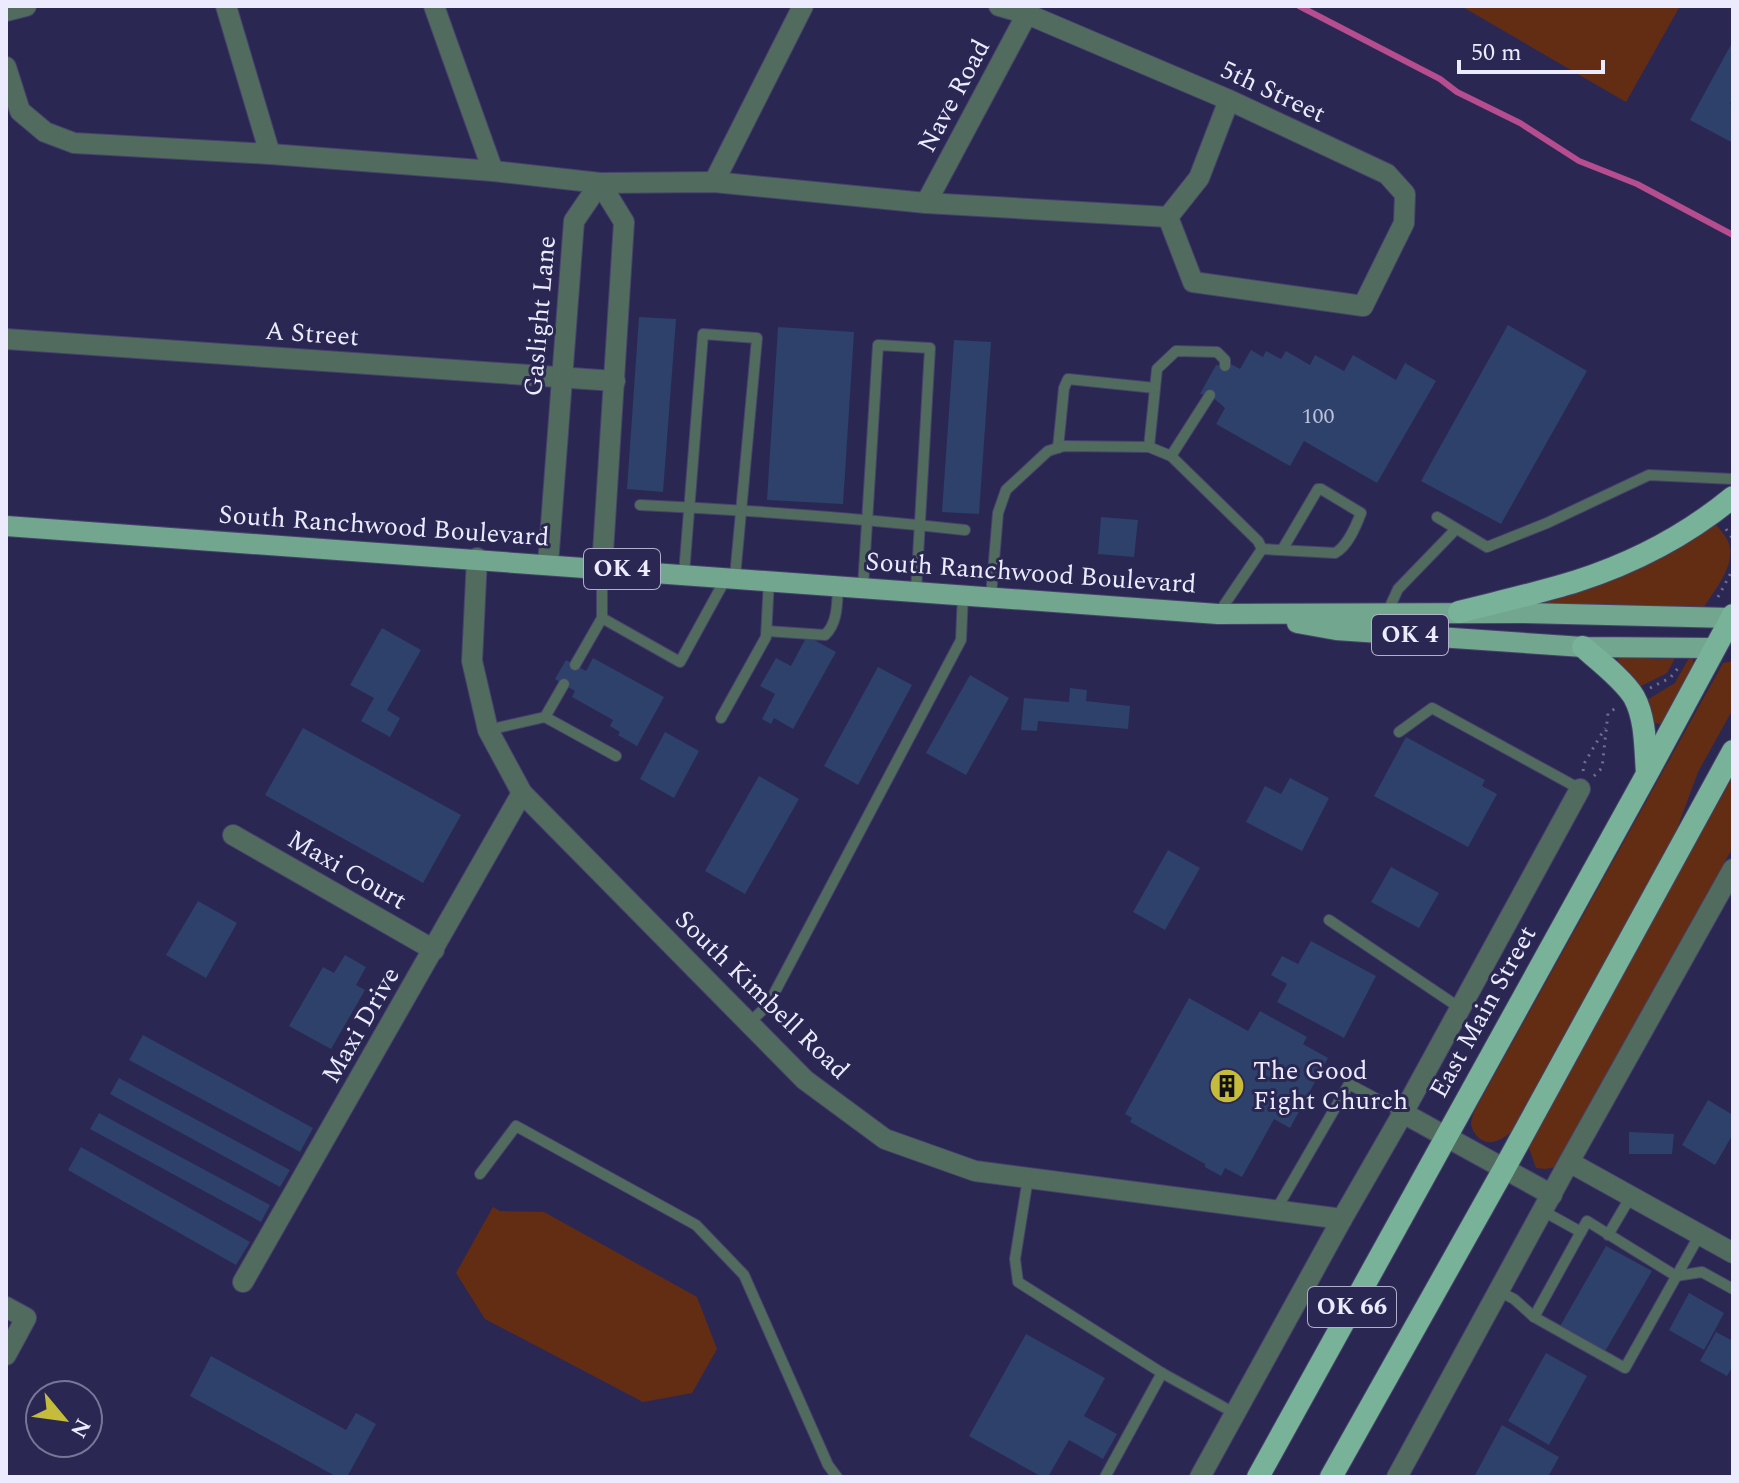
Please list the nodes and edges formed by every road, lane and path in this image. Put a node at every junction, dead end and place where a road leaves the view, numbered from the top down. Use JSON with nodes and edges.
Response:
{"nodes":[{"id":1,"x":26,"y":6,"type":"edge"},
{"id":2,"x":226,"y":6,"type":"edge"},
{"id":3,"x":434,"y":6,"type":"edge"},
{"id":4,"x":803,"y":6,"type":"edge"},
{"id":5,"x":999,"y":6,"type":"edge"},
{"id":6,"x":6,"y":11,"type":"edge"},
{"id":7,"x":1027,"y":14,"type":"junction"},
{"id":8,"x":6,"y":67,"type":"edge"},
{"id":9,"x":1229,"y":100,"type":"junction"},
{"id":10,"x":270,"y":154,"type":"junction"},
{"id":11,"x":493,"y":171,"type":"junction"},
{"id":12,"x":714,"y":182,"type":"junction"},
{"id":13,"x":600,"y":183,"type":"junction"},
{"id":14,"x":926,"y":203,"type":"junction"},
{"id":15,"x":1168,"y":217,"type":"junction"},
{"id":16,"x":6,"y":339,"type":"edge"},
{"id":17,"x":1225,"y":366,"type":"dead end"},
{"id":18,"x":561,"y":377,"type":"junction"},
{"id":19,"x":615,"y":381,"type":"junction"},
{"id":20,"x":1155,"y":388,"type":"junction"},
{"id":21,"x":1210,"y":395,"type":"dead end"},
{"id":22,"x":1149,"y":447,"type":"junction"},
{"id":23,"x":1058,"y":448,"type":"junction"},
{"id":24,"x":1171,"y":456,"type":"junction"},
{"id":25,"x":1733,"y":479,"type":"edge"},
{"id":26,"x":1733,"y":497,"type":"edge"},
{"id":27,"x":640,"y":505,"type":"dead end"},
{"id":28,"x":689,"y":507,"type":"junction"},
{"id":29,"x":741,"y":509,"type":"junction"},
{"id":30,"x":1437,"y":517,"type":"dead end"},
{"id":31,"x":867,"y":519,"type":"junction"},
{"id":32,"x":920,"y":525,"type":"junction"},
{"id":33,"x":6,"y":526,"type":"edge"},
{"id":34,"x":1456,"y":529,"type":"junction"},
{"id":35,"x":965,"y":530,"type":"dead end"},
{"id":36,"x":1262,"y":549,"type":"junction"},
{"id":37,"x":1282,"y":550,"type":"junction"},
{"id":38,"x":477,"y":558,"type":"junction"},
{"id":39,"x":548,"y":564,"type":"junction"},
{"id":40,"x":602,"y":568,"type":"junction"},
{"id":41,"x":684,"y":574,"type":"junction"},
{"id":42,"x":731,"y":577,"type":"junction"},
{"id":43,"x":769,"y":580,"type":"junction"},
{"id":44,"x":838,"y":586,"type":"junction"},
{"id":45,"x":863,"y":587,"type":"junction"},
{"id":46,"x":916,"y":591,"type":"junction"},
{"id":47,"x":963,"y":594,"type":"junction"},
{"id":48,"x":991,"y":596,"type":"junction"},
{"id":49,"x":1459,"y":612,"type":"junction"},
{"id":50,"x":1387,"y":613,"type":"junction"},
{"id":51,"x":1228,"y":614,"type":"junction"},
{"id":52,"x":1732,"y":617,"type":"edge"},
{"id":53,"x":602,"y":618,"type":"junction"},
{"id":54,"x":767,"y":631,"type":"junction"},
{"id":55,"x":1583,"y":647,"type":"junction"},
{"id":56,"x":1724,"y":649,"type":"edge"},
{"id":57,"x":575,"y":665,"type":"dead end"},
{"id":58,"x":564,"y":684,"type":"dead end"},
{"id":59,"x":545,"y":717,"type":"junction"},
{"id":60,"x":721,"y":718,"type":"dead end"},
{"id":61,"x":488,"y":730,"type":"junction"},
{"id":62,"x":1399,"y":732,"type":"dead end"},
{"id":63,"x":1733,"y":751,"type":"edge"},
{"id":64,"x":616,"y":756,"type":"dead end"},
{"id":65,"x":1647,"y":774,"type":"junction"},
{"id":66,"x":1580,"y":789,"type":"junction"},
{"id":67,"x":522,"y":793,"type":"junction"},
{"id":68,"x":233,"y":835,"type":"dead end"},
{"id":69,"x":1732,"y":872,"type":"edge"},
{"id":70,"x":1329,"y":920,"type":"dead end"},
{"id":71,"x":434,"y":950,"type":"junction"},
{"id":72,"x":1460,"y":1008,"type":"junction"},
{"id":73,"x":749,"y":1023,"type":"junction"},
{"id":74,"x":1403,"y":1113,"type":"junction"},
{"id":75,"x":1445,"y":1138,"type":"junction"},
{"id":76,"x":1569,"y":1162,"type":"junction"},
{"id":77,"x":1504,"y":1169,"type":"junction"},
{"id":78,"x":480,"y":1174,"type":"dead end"},
{"id":79,"x":1028,"y":1178,"type":"junction"},
{"id":80,"x":1631,"y":1196,"type":"junction"},
{"id":81,"x":1547,"y":1203,"type":"junction"},
{"id":82,"x":1276,"y":1210,"type":"junction"},
{"id":83,"x":1342,"y":1219,"type":"junction"},
{"id":84,"x":1581,"y":1232,"type":"junction"},
{"id":85,"x":1700,"y":1234,"type":"junction"},
{"id":86,"x":1608,"y":1235,"type":"junction"},
{"id":87,"x":1733,"y":1253,"type":"edge"},
{"id":88,"x":1676,"y":1276,"type":"junction"},
{"id":89,"x":243,"y":1282,"type":"dead end"},
{"id":90,"x":1731,"y":1284,"type":"edge"},
{"id":91,"x":1498,"y":1291,"type":"junction"},
{"id":92,"x":6,"y":1307,"type":"edge"},
{"id":93,"x":1534,"y":1317,"type":"junction"},
{"id":94,"x":6,"y":1355,"type":"edge"},
{"id":95,"x":1162,"y":1373,"type":"junction"},
{"id":96,"x":1236,"y":1414,"type":"junction"},
{"id":97,"x":837,"y":1477,"type":"edge"},
{"id":98,"x":1105,"y":1477,"type":"edge"},
{"id":99,"x":1200,"y":1477,"type":"edge"},
{"id":100,"x":1258,"y":1477,"type":"edge"},
{"id":101,"x":1331,"y":1477,"type":"edge"},
{"id":102,"x":1397,"y":1477,"type":"edge"}],
"edges":[{"from":1,"to":6,"type":"street"},
{"from":2,"to":10,"type":"street"},
{"from":3,"to":11,"type":"street"},
{"from":4,"to":12,"type":"street"},
{"from":5,"to":7,"type":"street","name":"5th Street"},
{"from":7,"to":9,"type":"street","name":"5th Street"},
{"from":7,"to":14,"type":"street","name":"Nave Road"},
{"from":8,"to":10,"type":"street"},
{"from":9,"to":15,"type":"street"},
{"from":9,"to":15,"type":"street","name":"5th Street"},
{"from":10,"to":11,"type":"street"},
{"from":11,"to":13,"type":"street"},
{"from":12,"to":13,"type":"street"},
{"from":12,"to":14,"type":"street"},
{"from":13,"to":18,"type":"street","name":"Gaslight Lane"},
{"from":13,"to":19,"type":"street"},
{"from":14,"to":15,"type":"street"},
{"from":16,"to":18,"type":"street","name":"A Street"},
{"from":17,"to":20,"type":"lane"},
{"from":18,"to":19,"type":"street","name":"A Street"},
{"from":18,"to":39,"type":"street","name":"Gaslight Lane"},
{"from":19,"to":40,"type":"street"},
{"from":20,"to":22,"type":"lane"},
{"from":20,"to":23,"type":"lane"},
{"from":21,"to":24,"type":"lane"},
{"from":22,"to":23,"type":"lane"},
{"from":22,"to":24,"type":"lane"},
{"from":23,"to":48,"type":"lane"},
{"from":24,"to":36,"type":"lane"},
{"from":25,"to":34,"type":"lane"},
{"from":26,"to":49,"type":"highway","number":"OK 4"},
{"from":27,"to":28,"type":"lane"},
{"from":28,"to":29,"type":"lane"},
{"from":28,"to":29,"type":"lane"},
{"from":28,"to":41,"type":"lane"},
{"from":29,"to":31,"type":"lane"},
{"from":29,"to":42,"type":"lane"},
{"from":30,"to":34,"type":"lane"},
{"from":31,"to":32,"type":"lane"},
{"from":31,"to":32,"type":"lane"},
{"from":31,"to":45,"type":"lane"},
{"from":32,"to":35,"type":"lane"},
{"from":32,"to":46,"type":"lane"},
{"from":33,"to":38,"type":"main road","name":"South Ranchwood Boulevard","number":"OK 4"},
{"from":34,"to":50,"type":"lane"},
{"from":36,"to":37,"type":"lane"},
{"from":36,"to":51,"type":"lane"},
{"from":37,"to":37,"type":"lane"},
{"from":38,"to":39,"type":"main road","name":"South Ranchwood Boulevard","number":"OK 4"},
{"from":38,"to":61,"type":"street","name":"South Kimbell Road"},
{"from":39,"to":40,"type":"main road","name":"South Ranchwood Boulevard","number":"OK 4"},
{"from":40,"to":41,"type":"main road","name":"South Ranchwood Boulevard","number":"OK 4"},
{"from":40,"to":53,"type":"lane"},
{"from":41,"to":42,"type":"main road","name":"South Ranchwood Boulevard","number":"OK 4"},
{"from":42,"to":43,"type":"main road","name":"South Ranchwood Boulevard","number":"OK 4"},
{"from":42,"to":53,"type":"lane"},
{"from":43,"to":44,"type":"main road","name":"South Ranchwood Boulevard","number":"OK 4"},
{"from":43,"to":54,"type":"lane"},
{"from":44,"to":45,"type":"main road","name":"South Ranchwood Boulevard","number":"OK 4"},
{"from":44,"to":54,"type":"lane"},
{"from":45,"to":46,"type":"main road","name":"South Ranchwood Boulevard","number":"OK 4"},
{"from":46,"to":47,"type":"main road","name":"South Ranchwood Boulevard","number":"OK 4"},
{"from":47,"to":48,"type":"main road","name":"South Ranchwood Boulevard","number":"OK 4"},
{"from":47,"to":73,"type":"lane"},
{"from":48,"to":51,"type":"main road","name":"South Ranchwood Boulevard","number":"OK 4"},
{"from":49,"to":50,"type":"main road","name":"South Ranchwood Boulevard","number":"OK 4"},
{"from":49,"to":52,"type":"main road","name":"South Ranchwood Boulevard"},
{"from":50,"to":51,"type":"main road","name":"South Ranchwood Boulevard","number":"OK 4"},
{"from":51,"to":55,"type":"main road","name":"South Ranchwood Boulevard","number":"OK 4"},
{"from":52,"to":56,"type":"highway","name":"East Main Street","number":"OK 66"},
{"from":53,"to":57,"type":"lane"},
{"from":54,"to":60,"type":"lane"},
{"from":55,"to":56,"type":"main road","name":"South Ranchwood Boulevard","number":"OK 4"},
{"from":55,"to":65,"type":"highway"},
{"from":56,"to":65,"type":"highway","name":"East Main Street","number":"OK 66"},
{"from":58,"to":59,"type":"lane"},
{"from":59,"to":61,"type":"lane"},
{"from":59,"to":64,"type":"lane"},
{"from":61,"to":67,"type":"street","name":"South Kimbell Road"},
{"from":62,"to":66,"type":"lane"},
{"from":63,"to":77,"type":"highway","number":"OK 66"},
{"from":65,"to":75,"type":"highway","name":"East Main Street","number":"OK 66"},
{"from":66,"to":66,"type":"path"},
{"from":66,"to":72,"type":"street","name":"East Main Street"},
{"from":67,"to":71,"type":"street","name":"Maxi Drive"},
{"from":67,"to":73,"type":"street","name":"South Kimbell Road"},
{"from":68,"to":71,"type":"street","name":"Maxi Court"},
{"from":69,"to":76,"type":"street"},
{"from":70,"to":72,"type":"lane"},
{"from":71,"to":89,"type":"street","name":"Maxi Drive"},
{"from":72,"to":74,"type":"street","name":"East Main Street"},
{"from":73,"to":79,"type":"street","name":"South Kimbell Road"},
{"from":74,"to":75,"type":"street"},
{"from":74,"to":82,"type":"lane"},
{"from":74,"to":83,"type":"street","name":"East Main Street"},
{"from":75,"to":77,"type":"street"},
{"from":75,"to":100,"type":"highway","name":"East Main Street","number":"OK 66"},
{"from":76,"to":80,"type":"street"},
{"from":76,"to":81,"type":"street"},
{"from":77,"to":81,"type":"street"},
{"from":77,"to":101,"type":"highway","number":"OK 66"},
{"from":78,"to":97,"type":"lane"},
{"from":79,"to":82,"type":"street","name":"South Kimbell Road"},
{"from":79,"to":95,"type":"lane"},
{"from":80,"to":85,"type":"street"},
{"from":80,"to":86,"type":"lane"},
{"from":81,"to":84,"type":"lane"},
{"from":81,"to":91,"type":"street"},
{"from":82,"to":83,"type":"street","name":"South Kimbell Road"},
{"from":83,"to":96,"type":"street","name":"East Main Street"},
{"from":84,"to":86,"type":"lane"},
{"from":84,"to":93,"type":"lane"},
{"from":85,"to":87,"type":"street"},
{"from":85,"to":88,"type":"lane"},
{"from":86,"to":88,"type":"lane"},
{"from":88,"to":90,"type":"lane"},
{"from":88,"to":93,"type":"lane"},
{"from":91,"to":93,"type":"lane"},
{"from":91,"to":102,"type":"street"},
{"from":92,"to":94,"type":"street"},
{"from":95,"to":96,"type":"lane"},
{"from":95,"to":98,"type":"lane"},
{"from":96,"to":99,"type":"street","name":"East Main Street"}]}
